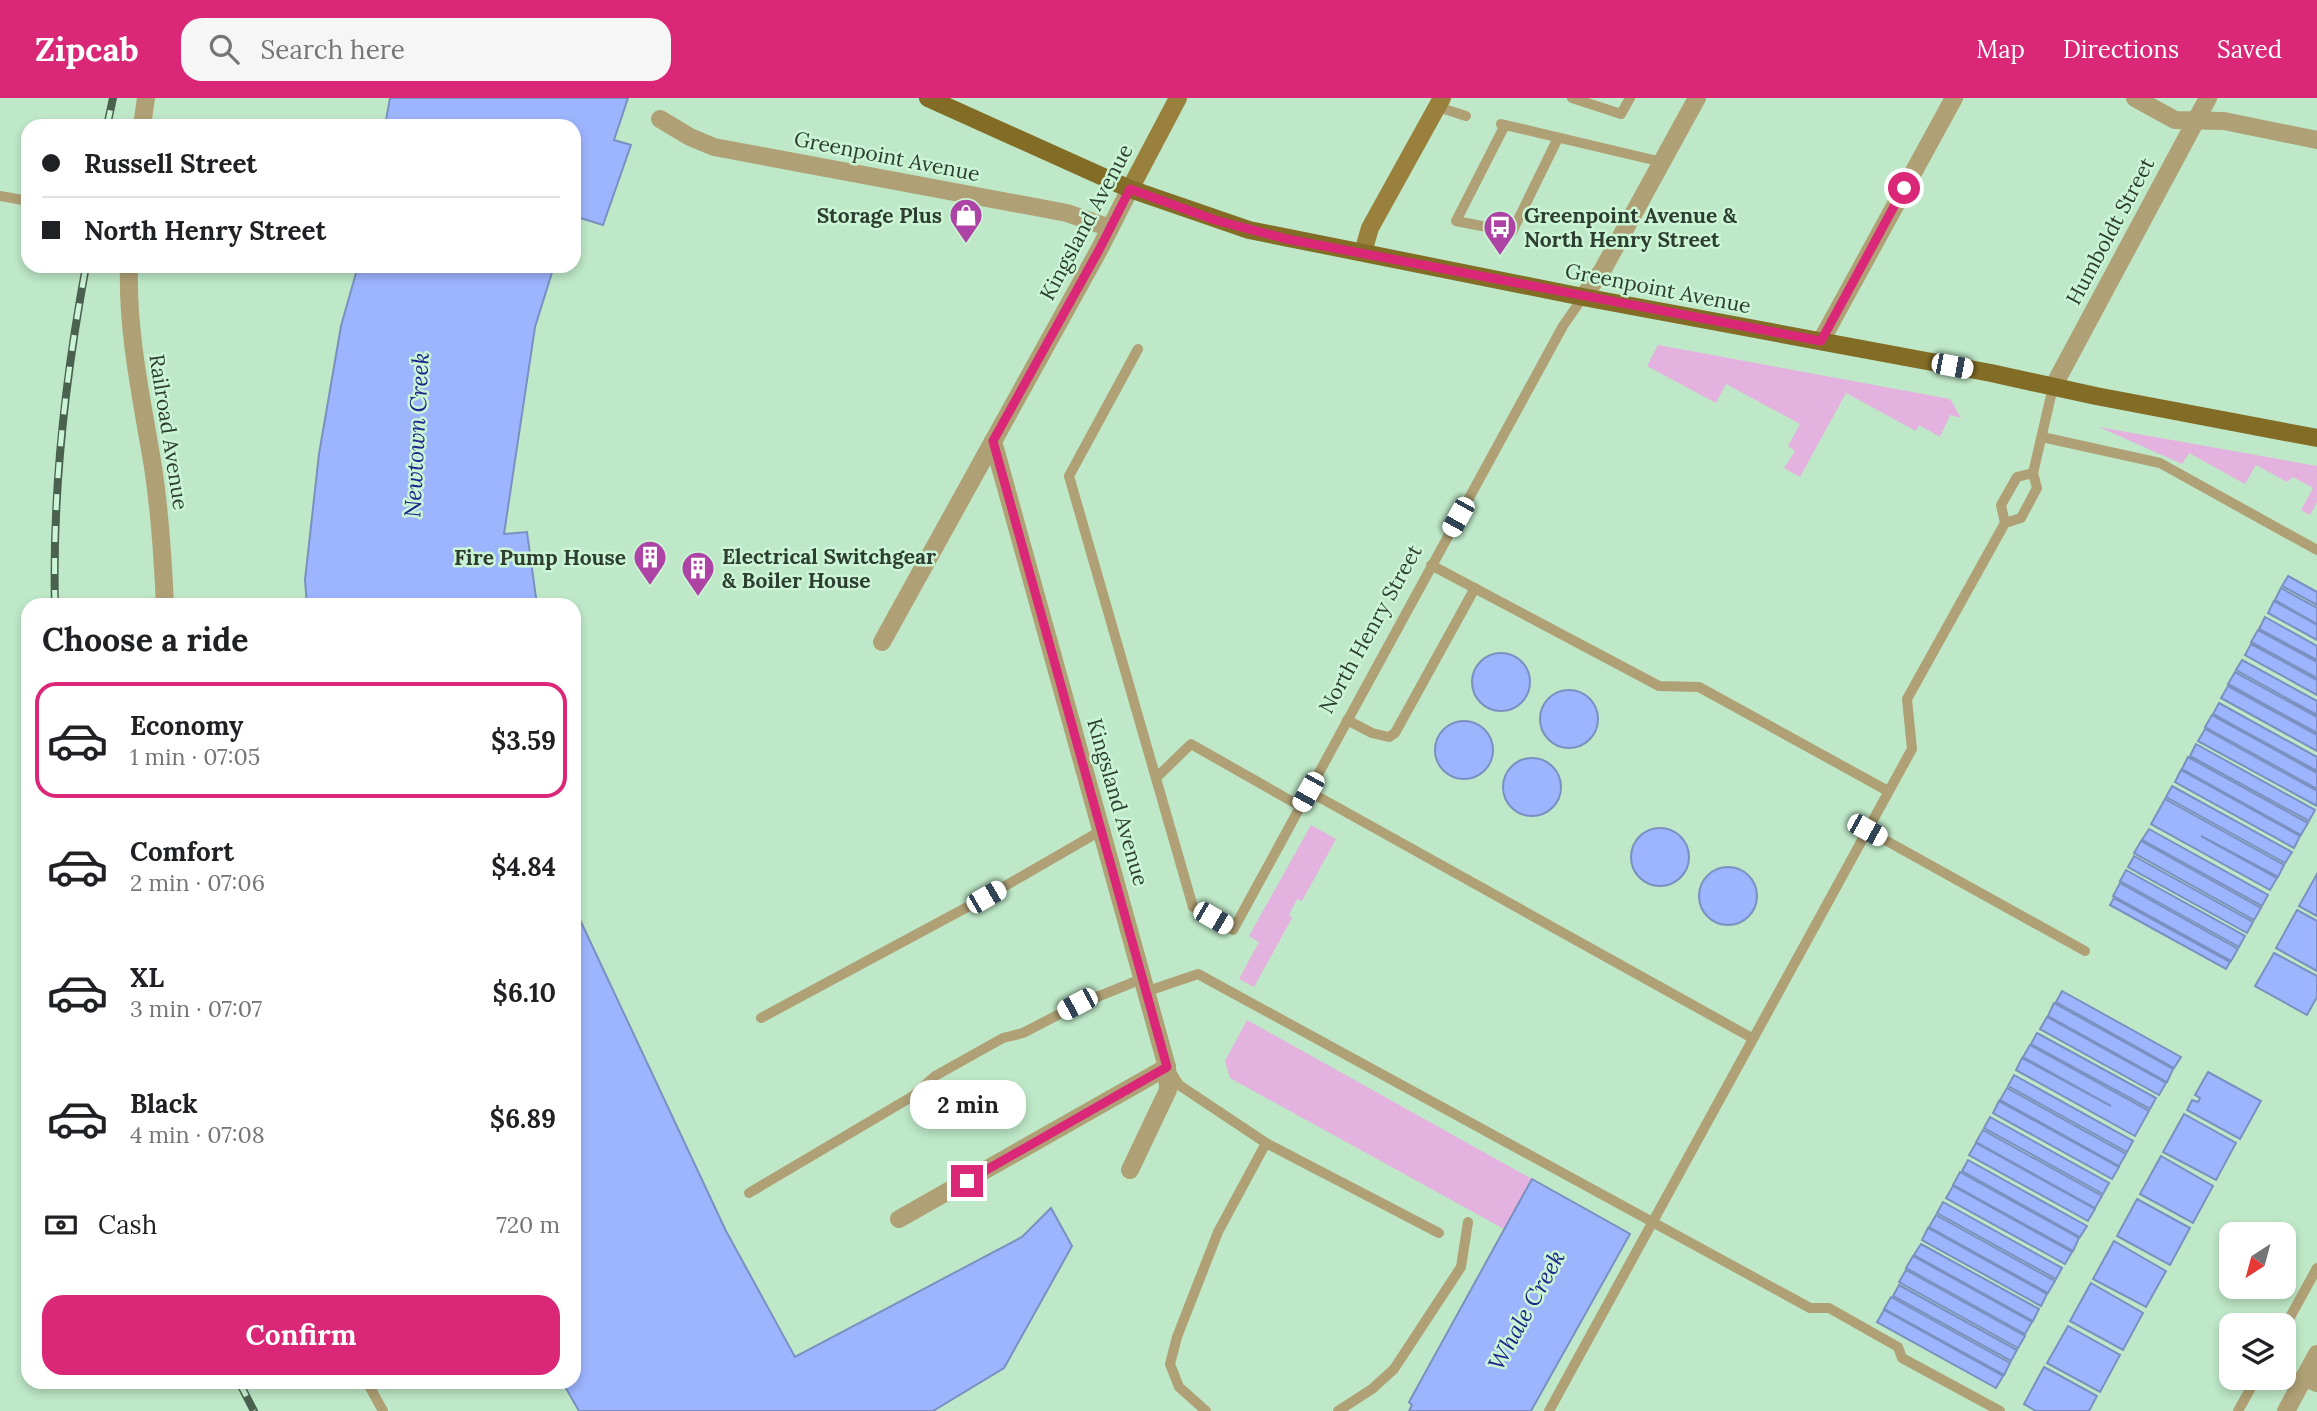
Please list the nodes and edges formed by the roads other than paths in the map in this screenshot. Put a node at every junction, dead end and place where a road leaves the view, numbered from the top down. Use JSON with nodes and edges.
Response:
{"nodes":[{"id":1,"x":146,"y":98,"type":"edge"},
{"id":2,"x":929,"y":98,"type":"edge"},
{"id":3,"x":1178,"y":98,"type":"edge"},
{"id":4,"x":1572,"y":98,"type":"edge"},
{"id":5,"x":1630,"y":98,"type":"edge"},
{"id":6,"x":1697,"y":98,"type":"edge"},
{"id":7,"x":1954,"y":98,"type":"edge"},
{"id":8,"x":2135,"y":98,"type":"edge"},
{"id":9,"x":2208,"y":98,"type":"edge"},
{"id":10,"x":1440,"y":102,"type":"edge"},
{"id":11,"x":1466,"y":116,"type":"dead end"},
{"id":12,"x":143,"y":119,"type":"edge"},
{"id":13,"x":660,"y":119,"type":"dead end"},
{"id":14,"x":2196,"y":120,"type":"junction"},
{"id":15,"x":1558,"y":138,"type":"junction"},
{"id":16,"x":2317,"y":140,"type":"edge"},
{"id":17,"x":1662,"y":162,"type":"junction"},
{"id":18,"x":1130,"y":189,"type":"junction"},
{"id":19,"x":0,"y":199,"type":"edge"},
{"id":20,"x":21,"y":200,"type":"edge"},
{"id":21,"x":1110,"y":228,"type":"junction"},
{"id":22,"x":1363,"y":253,"type":"junction"},
{"id":23,"x":128,"y":273,"type":"edge"},
{"id":24,"x":1583,"y":297,"type":"junction"},
{"id":25,"x":1821,"y":341,"type":"junction"},
{"id":26,"x":1138,"y":349,"type":"dead end"},
{"id":27,"x":2053,"y":387,"type":"junction"},
{"id":28,"x":2042,"y":437,"type":"junction"},
{"id":29,"x":2317,"y":438,"type":"edge"},
{"id":30,"x":993,"y":441,"type":"junction"},
{"id":31,"x":2033,"y":473,"type":"junction"},
{"id":32,"x":2005,"y":523,"type":"junction"},
{"id":33,"x":2317,"y":550,"type":"edge"},
{"id":34,"x":1432,"y":565,"type":"junction"},
{"id":35,"x":1475,"y":588,"type":"junction"},
{"id":36,"x":165,"y":598,"type":"edge"},
{"id":37,"x":882,"y":642,"type":"dead end"},
{"id":38,"x":1347,"y":720,"type":"junction"},
{"id":39,"x":1156,"y":778,"type":"junction"},
{"id":40,"x":1888,"y":791,"type":"junction"},
{"id":41,"x":1308,"y":792,"type":"junction"},
{"id":42,"x":1300,"y":806,"type":"junction"},
{"id":43,"x":1102,"y":830,"type":"junction"},
{"id":44,"x":1867,"y":830,"type":"junction"},
{"id":45,"x":2085,"y":951,"type":"dead end"},
{"id":46,"x":1146,"y":985,"type":"junction"},
{"id":47,"x":761,"y":1018,"type":"dead end"},
{"id":48,"x":1752,"y":1038,"type":"junction"},
{"id":49,"x":1167,"y":1067,"type":"junction"},
{"id":50,"x":1266,"y":1143,"type":"junction"},
{"id":51,"x":1130,"y":1170,"type":"dead end"},
{"id":52,"x":749,"y":1193,"type":"dead end"},
{"id":53,"x":900,"y":1219,"type":"dead end"},
{"id":54,"x":1654,"y":1221,"type":"junction"},
{"id":55,"x":1468,"y":1222,"type":"dead end"},
{"id":56,"x":1439,"y":1233,"type":"dead end"},
{"id":57,"x":2317,"y":1268,"type":"edge"},
{"id":58,"x":2292,"y":1313,"type":"edge"},
{"id":59,"x":2317,"y":1354,"type":"edge"},
{"id":60,"x":2311,"y":1380,"type":"edge"},
{"id":61,"x":371,"y":1389,"type":"edge"},
{"id":62,"x":2250,"y":1390,"type":"edge"},
{"id":63,"x":383,"y":1411,"type":"edge"},
{"id":64,"x":1206,"y":1411,"type":"edge"},
{"id":65,"x":1338,"y":1411,"type":"edge"},
{"id":66,"x":1549,"y":1411,"type":"edge"},
{"id":67,"x":2000,"y":1411,"type":"edge"},
{"id":68,"x":2238,"y":1411,"type":"edge"},
{"id":69,"x":2286,"y":1411,"type":"edge"}],
"edges":[{"from":1,"to":12,"type":"street"},
{"from":2,"to":18,"type":"main road","name":"Greenpoint Avenue"},
{"from":3,"to":18,"type":"main road","name":"Kingsland Avenue"},
{"from":4,"to":5,"type":"lane"},
{"from":6,"to":17,"type":"street","name":"North Henry Street"},
{"from":7,"to":25,"type":"street"},
{"from":8,"to":14,"type":"street"},
{"from":9,"to":14,"type":"street","name":"Humboldt Street"},
{"from":10,"to":11,"type":"lane"},
{"from":10,"to":22,"type":"main road"},
{"from":13,"to":21,"type":"street","name":"Greenpoint Avenue"},
{"from":14,"to":16,"type":"street"},
{"from":14,"to":27,"type":"street","name":"Humboldt Street"},
{"from":15,"to":15,"type":"lane"},
{"from":15,"to":17,"type":"lane"},
{"from":17,"to":24,"type":"street","name":"North Henry Street"},
{"from":18,"to":21,"type":"street","name":"Kingsland Avenue"},
{"from":18,"to":22,"type":"main road","name":"Greenpoint Avenue"},
{"from":19,"to":20,"type":"lane"},
{"from":21,"to":30,"type":"street","name":"Kingsland Avenue"},
{"from":22,"to":24,"type":"main road","name":"Greenpoint Avenue"},
{"from":23,"to":36,"type":"street","name":"Railroad Avenue"},
{"from":24,"to":25,"type":"main road","name":"Greenpoint Avenue"},
{"from":24,"to":34,"type":"lane","name":"North Henry Street"},
{"from":25,"to":27,"type":"main road","name":"Greenpoint Avenue"},
{"from":26,"to":39,"type":"lane"},
{"from":27,"to":28,"type":"lane"},
{"from":27,"to":29,"type":"main road","name":"Greenpoint Avenue"},
{"from":28,"to":31,"type":"lane"},
{"from":28,"to":33,"type":"lane"},
{"from":30,"to":37,"type":"street","name":"Kingsland Avenue"},
{"from":30,"to":43,"type":"street","name":"Kingsland Avenue"},
{"from":31,"to":32,"type":"lane"},
{"from":31,"to":32,"type":"lane"},
{"from":32,"to":40,"type":"lane"},
{"from":34,"to":35,"type":"lane"},
{"from":34,"to":38,"type":"lane","name":"North Henry Street"},
{"from":35,"to":38,"type":"lane"},
{"from":35,"to":40,"type":"lane"},
{"from":38,"to":41,"type":"lane","name":"North Henry Street"},
{"from":39,"to":42,"type":"lane"},
{"from":39,"to":42,"type":"lane","name":"North Henry Street"},
{"from":40,"to":44,"type":"lane"},
{"from":41,"to":42,"type":"lane","name":"North Henry Street"},
{"from":41,"to":48,"type":"lane"},
{"from":43,"to":46,"type":"street","name":"Kingsland Avenue"},
{"from":43,"to":47,"type":"lane"},
{"from":44,"to":45,"type":"lane"},
{"from":44,"to":48,"type":"lane"},
{"from":46,"to":49,"type":"street","name":"Kingsland Avenue"},
{"from":46,"to":52,"type":"lane"},
{"from":46,"to":54,"type":"lane"},
{"from":48,"to":54,"type":"lane"},
{"from":49,"to":50,"type":"lane"},
{"from":49,"to":51,"type":"street","name":"Kingsland Avenue"},
{"from":49,"to":53,"type":"street"},
{"from":50,"to":56,"type":"lane"},
{"from":50,"to":64,"type":"lane"},
{"from":54,"to":66,"type":"lane"},
{"from":54,"to":67,"type":"lane"},
{"from":55,"to":65,"type":"lane"},
{"from":57,"to":58,"type":"lane"},
{"from":59,"to":60,"type":"street"},
{"from":60,"to":69,"type":"street"},
{"from":61,"to":63,"type":"lane"},
{"from":62,"to":68,"type":"lane"}]}
